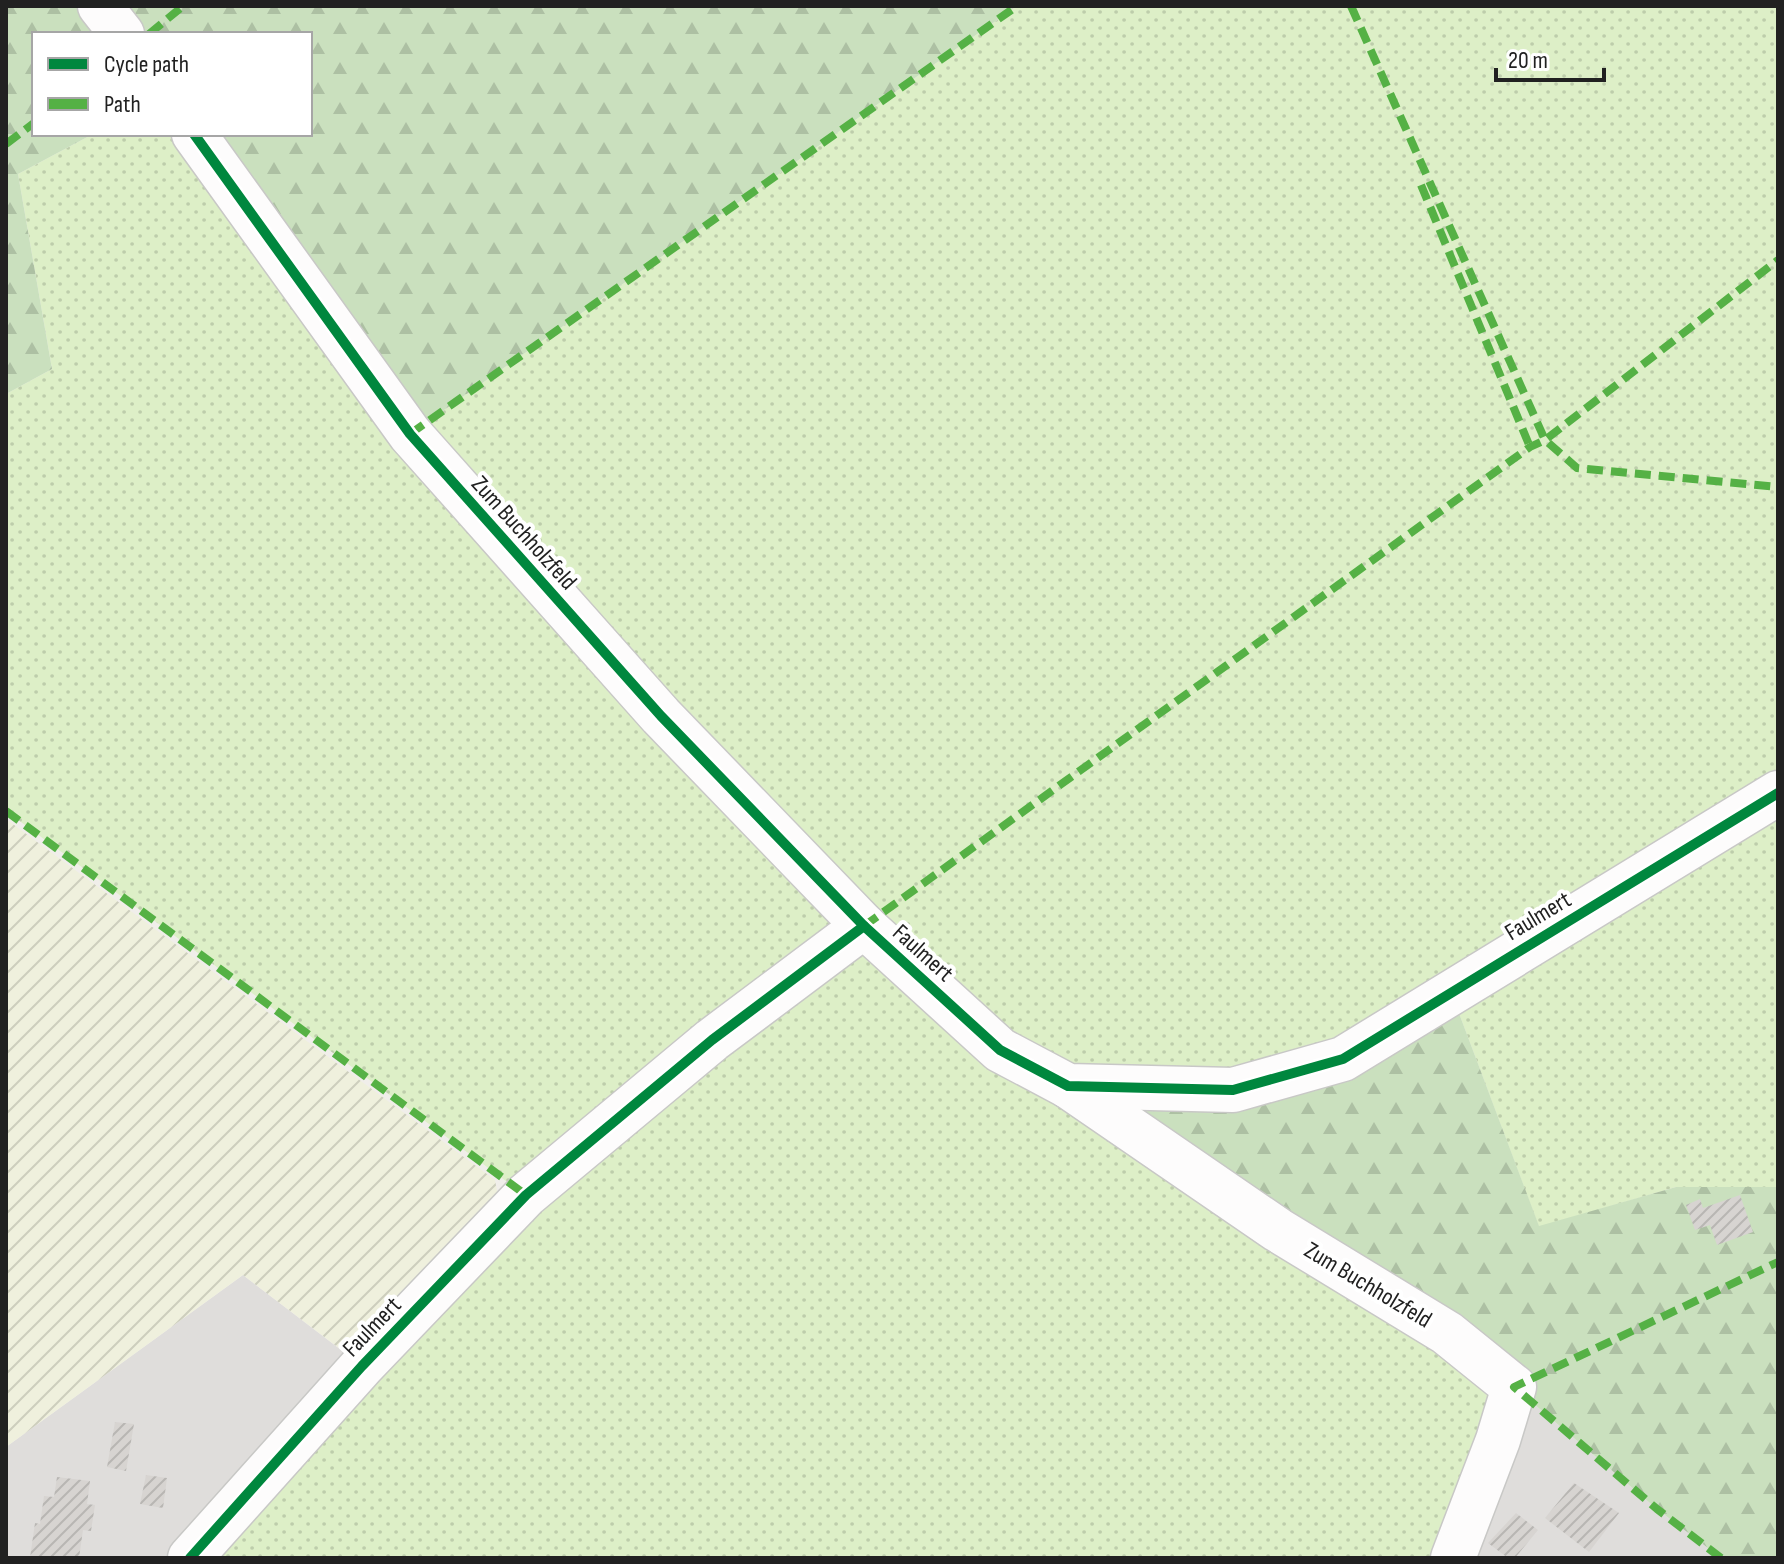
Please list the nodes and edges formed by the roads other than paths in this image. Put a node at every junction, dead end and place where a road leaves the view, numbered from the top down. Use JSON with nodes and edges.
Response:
{"nodes":[{"id":1,"x":100,"y":6,"type":"edge"},
{"id":2,"x":120,"y":32,"type":"edge"},
{"id":3,"x":195,"y":136,"type":"edge"},
{"id":4,"x":1778,"y":793,"type":"edge"},
{"id":5,"x":864,"y":926,"type":"junction"},
{"id":6,"x":1068,"y":1086,"type":"junction"},
{"id":7,"x":190,"y":1558,"type":"edge"},
{"id":8,"x":1453,"y":1558,"type":"edge"}],
"edges":[{"from":1,"to":2,"type":"street"},
{"from":3,"to":5,"type":"street","name":"Zum Buchholzfeld"},
{"from":4,"to":6,"type":"street","name":"Faulmert"},
{"from":5,"to":6,"type":"street","name":"Faulmert"},
{"from":5,"to":7,"type":"street","name":"Faulmert"},
{"from":6,"to":8,"type":"street","name":"Zum Buchholzfeld"}]}
